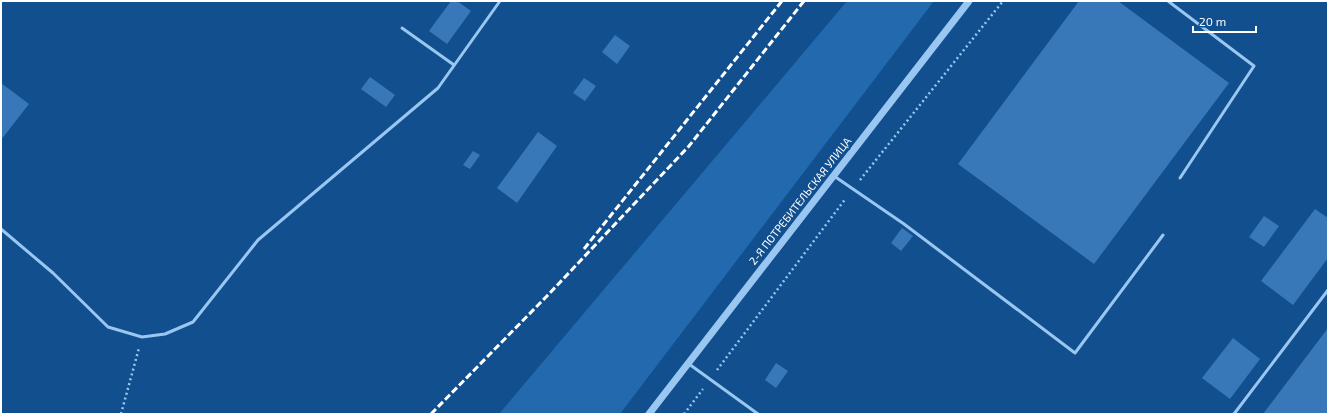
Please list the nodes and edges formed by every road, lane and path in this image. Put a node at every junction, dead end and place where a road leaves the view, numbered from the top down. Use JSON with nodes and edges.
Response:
{"nodes":[{"id":1,"x":500,"y":1,"type":"edge"},
{"id":2,"x":969,"y":1,"type":"edge"},
{"id":3,"x":1003,"y":1,"type":"edge"},
{"id":4,"x":1168,"y":1,"type":"edge"},
{"id":5,"x":402,"y":28,"type":"dead end"},
{"id":6,"x":454,"y":65,"type":"junction"},
{"id":7,"x":834,"y":176,"type":"junction"},
{"id":8,"x":1180,"y":178,"type":"dead end"},
{"id":9,"x":853,"y":189,"type":"junction"},
{"id":10,"x":1,"y":229,"type":"edge"},
{"id":11,"x":1163,"y":235,"type":"dead end"},
{"id":12,"x":1328,"y":290,"type":"edge"},
{"id":13,"x":142,"y":337,"type":"junction"},
{"id":14,"x":687,"y":363,"type":"junction"},
{"id":15,"x":710,"y":379,"type":"junction"},
{"id":16,"x":121,"y":414,"type":"edge"},
{"id":17,"x":649,"y":414,"type":"edge"},
{"id":18,"x":684,"y":414,"type":"edge"},
{"id":19,"x":758,"y":414,"type":"edge"},
{"id":20,"x":1234,"y":414,"type":"edge"}],
"edges":[{"from":1,"to":6,"type":"lane"},
{"from":2,"to":7,"type":"street","name":"2-Я ПОТРЕБИТЕЛЬСКАЯ УЛИЦА"},
{"from":3,"to":9,"type":"path"},
{"from":4,"to":8,"type":"lane"},
{"from":5,"to":6,"type":"lane"},
{"from":6,"to":13,"type":"lane"},
{"from":7,"to":9,"type":"lane"},
{"from":7,"to":14,"type":"street","name":"2-Я ПОТРЕБИТЕЛЬСКАЯ УЛИЦА"},
{"from":9,"to":11,"type":"lane"},
{"from":9,"to":15,"type":"path"},
{"from":10,"to":13,"type":"lane"},
{"from":12,"to":20,"type":"lane"},
{"from":13,"to":16,"type":"path"},
{"from":14,"to":15,"type":"lane"},
{"from":14,"to":17,"type":"street","name":"2-Я ПОТРЕБИТЕЛЬСКАЯ УЛИЦА"},
{"from":15,"to":18,"type":"path"},
{"from":15,"to":19,"type":"lane"}]}
